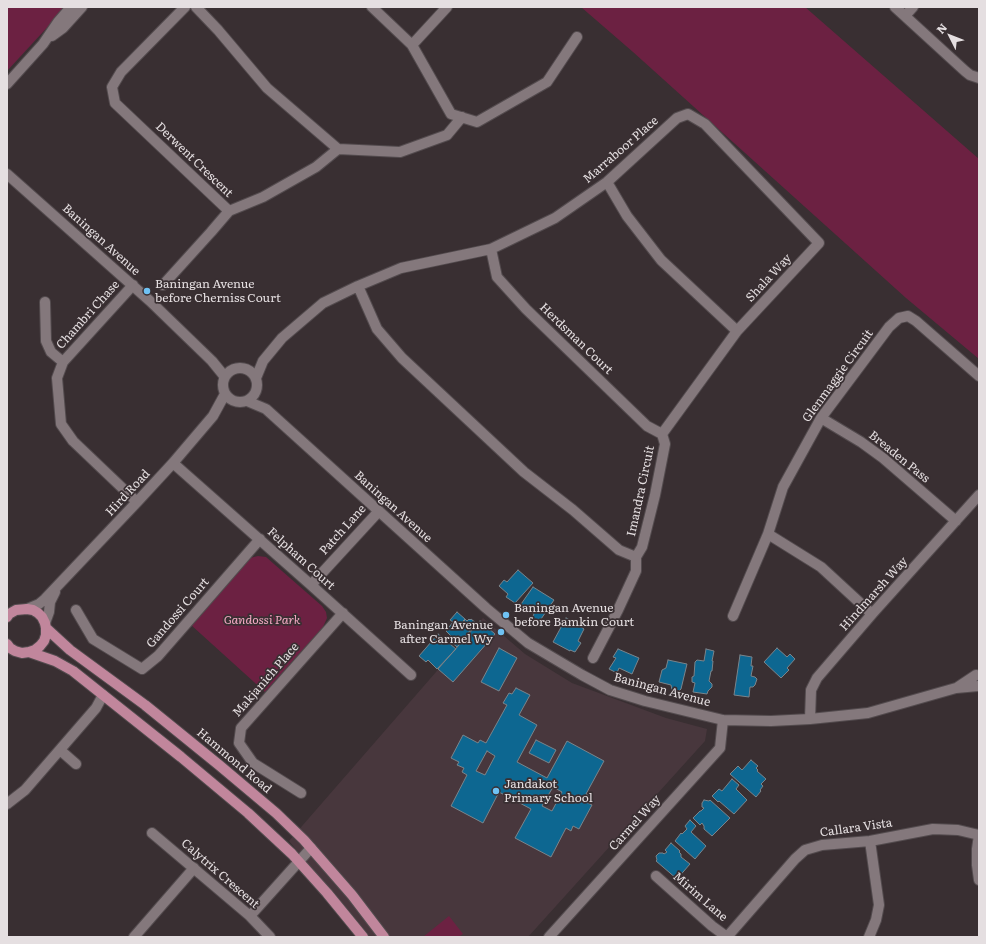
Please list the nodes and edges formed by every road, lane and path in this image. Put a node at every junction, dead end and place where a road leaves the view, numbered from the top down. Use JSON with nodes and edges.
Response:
{"nodes":[{"id":1,"x":71,"y":7,"type":"edge"},
{"id":2,"x":82,"y":7,"type":"edge"},
{"id":3,"x":185,"y":7,"type":"edge"},
{"id":4,"x":196,"y":7,"type":"edge"},
{"id":5,"x":372,"y":7,"type":"edge"},
{"id":6,"x":448,"y":7,"type":"edge"},
{"id":7,"x":895,"y":7,"type":"edge"},
{"id":8,"x":913,"y":7,"type":"edge"},
{"id":9,"x":905,"y":16,"type":"junction"},
{"id":10,"x":577,"y":37,"type":"dead end"},
{"id":11,"x":43,"y":44,"type":"junction"},
{"id":12,"x":412,"y":45,"type":"junction"},
{"id":13,"x":979,"y":78,"type":"edge"},
{"id":14,"x":7,"y":84,"type":"edge"},
{"id":15,"x":462,"y":117,"type":"junction"},
{"id":16,"x":338,"y":149,"type":"junction"},
{"id":17,"x":7,"y":174,"type":"edge"},
{"id":18,"x":607,"y":182,"type":"junction"},
{"id":19,"x":228,"y":211,"type":"junction"},
{"id":20,"x":819,"y":243,"type":"joint"},
{"id":21,"x":491,"y":249,"type":"junction"},
{"id":22,"x":133,"y":285,"type":"junction"},
{"id":23,"x":163,"y":285,"type":"dead end"},
{"id":24,"x":358,"y":286,"type":"junction"},
{"id":25,"x":45,"y":302,"type":"dead end"},
{"id":26,"x":737,"y":331,"type":"junction"},
{"id":27,"x":263,"y":361,"type":"junction"},
{"id":28,"x":63,"y":362,"type":"junction"},
{"id":29,"x":244,"y":368,"type":"junction"},
{"id":30,"x":229,"y":373,"type":"junction"},
{"id":31,"x":979,"y":376,"type":"edge"},
{"id":32,"x":256,"y":378,"type":"junction"},
{"id":33,"x":257,"y":390,"type":"junction"},
{"id":34,"x":225,"y":394,"type":"junction"},
{"id":35,"x":247,"y":401,"type":"junction"},
{"id":36,"x":235,"y":402,"type":"junction"},
{"id":37,"x":266,"y":409,"type":"junction"},
{"id":38,"x":214,"y":416,"type":"junction"},
{"id":39,"x":821,"y":418,"type":"junction"},
{"id":40,"x":662,"y":434,"type":"junction"},
{"id":41,"x":173,"y":463,"type":"junction"},
{"id":42,"x":979,"y":496,"type":"edge"},
{"id":43,"x":137,"y":502,"type":"junction"},
{"id":44,"x":379,"y":511,"type":"junction"},
{"id":45,"x":956,"y":521,"type":"junction"},
{"id":46,"x":768,"y":534,"type":"junction"},
{"id":47,"x":260,"y":539,"type":"junction"},
{"id":48,"x":636,"y":557,"type":"junction"},
{"id":49,"x":59,"y":585,"type":"junction"},
{"id":50,"x":311,"y":585,"type":"junction"},
{"id":51,"x":7,"y":606,"type":"edge"},
{"id":52,"x":25,"y":609,"type":"junction"},
{"id":53,"x":76,"y":610,"type":"dead end"},
{"id":54,"x":343,"y":613,"type":"junction"},
{"id":55,"x":872,"y":614,"type":"junction"},
{"id":56,"x":733,"y":616,"type":"dead end"},
{"id":57,"x":7,"y":617,"type":"edge"},
{"id":58,"x":46,"y":625,"type":"junction"},
{"id":59,"x":7,"y":644,"type":"edge"},
{"id":60,"x":29,"y":652,"type":"junction"},
{"id":61,"x":593,"y":658,"type":"dead end"},
{"id":62,"x":977,"y":671,"type":"edge"},
{"id":63,"x":411,"y":675,"type":"dead end"},
{"id":64,"x":979,"y":686,"type":"edge"},
{"id":65,"x":956,"y":688,"type":"junction"},
{"id":66,"x":103,"y":695,"type":"junction"},
{"id":67,"x":810,"y":719,"type":"junction"},
{"id":68,"x":723,"y":720,"type":"junction"},
{"id":69,"x":60,"y":750,"type":"junction"},
{"id":70,"x":76,"y":764,"type":"dead end"},
{"id":71,"x":301,"y":793,"type":"dead end"},
{"id":72,"x":7,"y":804,"type":"edge"},
{"id":73,"x":152,"y":833,"type":"dead end"},
{"id":74,"x":979,"y":835,"type":"edge"},
{"id":75,"x":870,"y":841,"type":"junction"},
{"id":76,"x":311,"y":848,"type":"junction"},
{"id":77,"x":299,"y":861,"type":"junction"},
{"id":78,"x":194,"y":868,"type":"junction"},
{"id":79,"x":656,"y":876,"type":"dead end"},
{"id":80,"x":979,"y":880,"type":"edge"},
{"id":81,"x":250,"y":916,"type":"junction"},
{"id":82,"x":551,"y":936,"type":"edge"},
{"id":83,"x":134,"y":937,"type":"edge"},
{"id":84,"x":270,"y":937,"type":"edge"},
{"id":85,"x":363,"y":937,"type":"edge"},
{"id":86,"x":384,"y":937,"type":"edge"},
{"id":87,"x":727,"y":937,"type":"edge"},
{"id":88,"x":869,"y":937,"type":"edge"}],
"edges":[{"from":1,"to":11,"type":"street"},
{"from":2,"to":11,"type":"street"},
{"from":3,"to":19,"type":"street","name":"Derwent Crescent"},
{"from":4,"to":16,"type":"street"},
{"from":5,"to":12,"type":"street"},
{"from":6,"to":12,"type":"street"},
{"from":7,"to":9,"type":"street"},
{"from":8,"to":9,"type":"street"},
{"from":9,"to":13,"type":"street"},
{"from":10,"to":15,"type":"street"},
{"from":11,"to":14,"type":"street"},
{"from":12,"to":15,"type":"street"},
{"from":15,"to":16,"type":"street"},
{"from":16,"to":19,"type":"street","name":"Derwent Crescent"},
{"from":17,"to":22,"type":"street","name":"Baningan Avenue"},
{"from":18,"to":20,"type":"street","name":"Marraboor Place"},
{"from":18,"to":21,"type":"street","name":"Marraboor Place"},
{"from":18,"to":26,"type":"street"},
{"from":19,"to":23,"type":"street"},
{"from":20,"to":26,"type":"street","name":"Shala Way"},
{"from":21,"to":24,"type":"street","name":"Marraboor Place"},
{"from":21,"to":40,"type":"street","name":"Herdsman Court"},
{"from":22,"to":28,"type":"street","name":"Chambri Chase"},
{"from":22,"to":30,"type":"street","name":"Baningan Avenue"},
{"from":24,"to":27,"type":"street","name":"Marraboor Place"},
{"from":24,"to":48,"type":"street","name":"Imandra Circuit"},
{"from":25,"to":28,"type":"street","name":"Chambri Chase"},
{"from":26,"to":40,"type":"street","name":"Imandra Circuit"},
{"from":27,"to":29,"type":"street"},
{"from":27,"to":32,"type":"street","name":"Marraboor Place"},
{"from":28,"to":43,"type":"street","name":"Chambri Chase"},
{"from":29,"to":30,"type":"street"},
{"from":29,"to":32,"type":"street"},
{"from":30,"to":34,"type":"street"},
{"from":31,"to":39,"type":"street","name":"Glenmaggie Circuit"},
{"from":32,"to":33,"type":"street"},
{"from":33,"to":35,"type":"street"},
{"from":33,"to":37,"type":"street","name":"Baningan Avenue"},
{"from":34,"to":36,"type":"street"},
{"from":34,"to":38,"type":"street","name":"Hird Road"},
{"from":35,"to":36,"type":"street"},
{"from":35,"to":37,"type":"street","name":"Baningan Avenue"},
{"from":36,"to":38,"type":"street","name":"Hird Road"},
{"from":37,"to":44,"type":"street","name":"Baningan Avenue"},
{"from":38,"to":41,"type":"street","name":"Hird Road"},
{"from":39,"to":45,"type":"street","name":"Breaden Pass"},
{"from":39,"to":46,"type":"street","name":"Glenmaggie Circuit"},
{"from":40,"to":48,"type":"street","name":"Imandra Circuit"},
{"from":41,"to":43,"type":"street","name":"Hird Road"},
{"from":41,"to":47,"type":"street","name":"Felpham Court"},
{"from":42,"to":45,"type":"street","name":"Hindmarsh Way"},
{"from":43,"to":49,"type":"street","name":"Hird Road"},
{"from":44,"to":50,"type":"street","name":"Patch Lane"},
{"from":44,"to":68,"type":"street","name":"Baningan Avenue"},
{"from":45,"to":55,"type":"street","name":"Hindmarsh Way"},
{"from":46,"to":55,"type":"street"},
{"from":46,"to":56,"type":"street","name":"Glenmaggie Circuit"},
{"from":47,"to":50,"type":"street","name":"Felpham Court"},
{"from":47,"to":53,"type":"street","name":"Gandossi Court"},
{"from":48,"to":61,"type":"street"},
{"from":49,"to":52,"type":"street","name":"Hird Road"},
{"from":49,"to":58,"type":"street","name":"Hird Road"},
{"from":50,"to":54,"type":"street","name":"Felpham Court"},
{"from":51,"to":52,"type":"main road"},
{"from":52,"to":57,"type":"main road"},
{"from":52,"to":58,"type":"main road","name":"Hammond Road"},
{"from":54,"to":63,"type":"street","name":"Felpham Court"},
{"from":54,"to":71,"type":"street","name":"Makjanich Place"},
{"from":55,"to":67,"type":"street","name":"Hindmarsh Way"},
{"from":58,"to":60,"type":"main road"},
{"from":58,"to":76,"type":"main road","name":"Hammond Road"},
{"from":59,"to":60,"type":"main road"},
{"from":60,"to":66,"type":"main road"},
{"from":62,"to":64,"type":"street"},
{"from":62,"to":65,"type":"street","name":"Baningan Avenue"},
{"from":64,"to":65,"type":"street","name":"Baningan Avenue"},
{"from":65,"to":67,"type":"street","name":"Baningan Avenue"},
{"from":66,"to":69,"type":"street"},
{"from":66,"to":77,"type":"main road"},
{"from":67,"to":68,"type":"street","name":"Baningan Avenue"},
{"from":68,"to":82,"type":"street","name":"Carmel Way"},
{"from":69,"to":70,"type":"street"},
{"from":69,"to":72,"type":"street"},
{"from":73,"to":78,"type":"street","name":"Calytrix Crescent"},
{"from":74,"to":75,"type":"street","name":"Callara Vista"},
{"from":74,"to":80,"type":"street"},
{"from":75,"to":87,"type":"street","name":"Callara Vista"},
{"from":75,"to":88,"type":"street"},
{"from":76,"to":77,"type":"street"},
{"from":76,"to":86,"type":"main road","name":"Hammond Road"},
{"from":77,"to":81,"type":"street"},
{"from":77,"to":85,"type":"main road"},
{"from":78,"to":81,"type":"street","name":"Calytrix Crescent"},
{"from":78,"to":83,"type":"street"},
{"from":79,"to":87,"type":"street","name":"Mirim Lane"},
{"from":81,"to":84,"type":"street","name":"Calytrix Crescent"}]}
